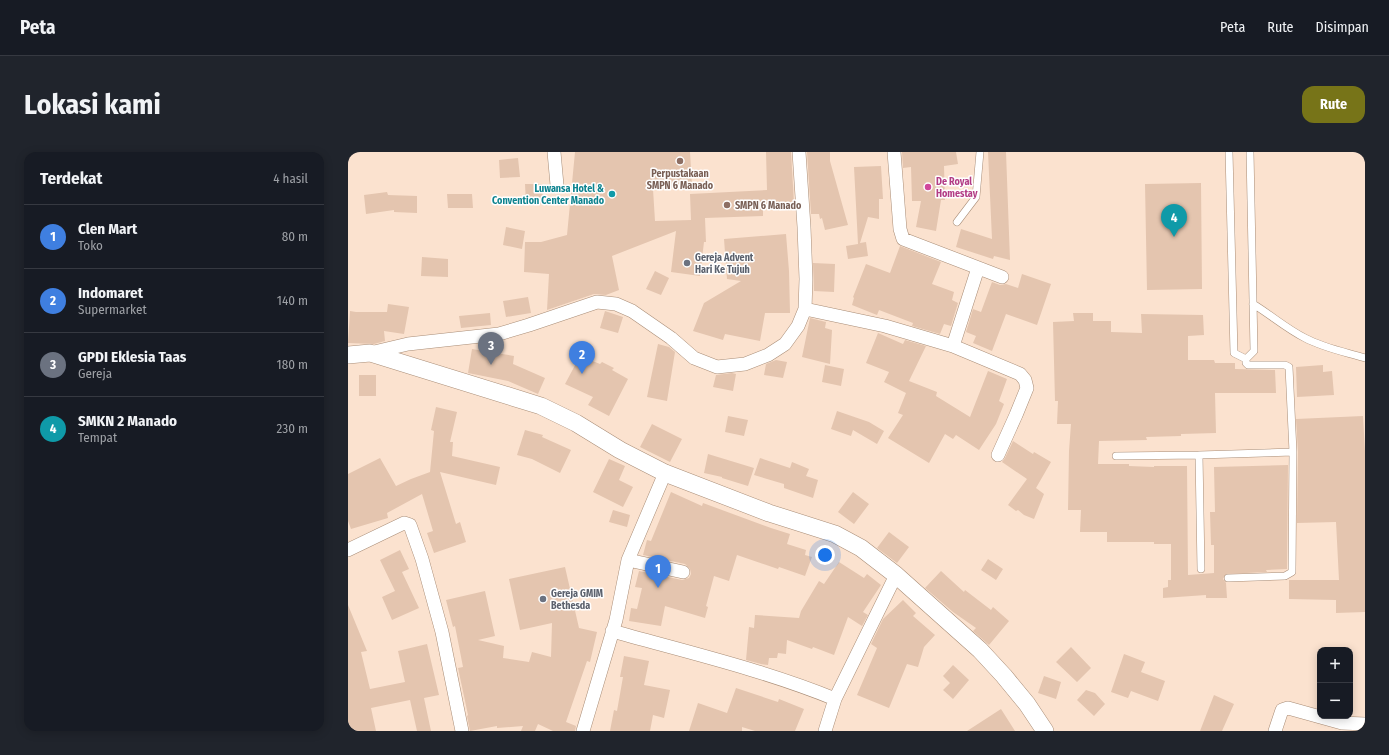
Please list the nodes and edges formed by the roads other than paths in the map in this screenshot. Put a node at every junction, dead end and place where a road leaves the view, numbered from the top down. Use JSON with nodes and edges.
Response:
{"nodes":[{"id":1,"x":554,"y":152,"type":"edge"},
{"id":2,"x":799,"y":152,"type":"edge"},
{"id":3,"x":894,"y":152,"type":"edge"},
{"id":4,"x":980,"y":152,"type":"edge"},
{"id":5,"x":1229,"y":152,"type":"edge"},
{"id":6,"x":1250,"y":152,"type":"edge"},
{"id":7,"x":557,"y":185,"type":"dead end"},
{"id":8,"x":957,"y":222,"type":"dead end"},
{"id":9,"x":978,"y":268,"type":"junction"},
{"id":10,"x":1002,"y":277,"type":"dead end"},
{"id":11,"x":1253,"y":304,"type":"junction"},
{"id":12,"x":805,"y":309,"type":"junction"},
{"id":13,"x":953,"y":346,"type":"junction"},
{"id":14,"x":370,"y":353,"type":"junction"},
{"id":15,"x":348,"y":355,"type":"edge"},
{"id":16,"x":1365,"y":358,"type":"edge"},
{"id":17,"x":1246,"y":359,"type":"junction"},
{"id":18,"x":1293,"y":452,"type":"junction"},
{"id":19,"x":998,"y":454,"type":"dead end"},
{"id":20,"x":1199,"y":455,"type":"junction"},
{"id":21,"x":1116,"y":456,"type":"dead end"},
{"id":22,"x":665,"y":473,"type":"junction"},
{"id":23,"x":348,"y":550,"type":"edge"},
{"id":24,"x":628,"y":560,"type":"junction"},
{"id":25,"x":1201,"y":569,"type":"dead end"},
{"id":26,"x":683,"y":572,"type":"dead end"},
{"id":27,"x":896,"y":575,"type":"junction"},
{"id":28,"x":1228,"y":578,"type":"dead end"},
{"id":29,"x":614,"y":626,"type":"junction"},
{"id":30,"x":838,"y":694,"type":"junction"},
{"id":31,"x":1365,"y":724,"type":"edge"},
{"id":32,"x":1041,"y":730,"type":"edge"},
{"id":33,"x":462,"y":731,"type":"edge"},
{"id":34,"x":583,"y":731,"type":"edge"},
{"id":35,"x":825,"y":731,"type":"edge"},
{"id":36,"x":1275,"y":731,"type":"edge"}],
"edges":[{"from":1,"to":7,"type":"street"},
{"from":2,"to":12,"type":"street"},
{"from":3,"to":9,"type":"street"},
{"from":4,"to":8,"type":"lane"},
{"from":5,"to":17,"type":"lane"},
{"from":6,"to":11,"type":"lane"},
{"from":9,"to":10,"type":"street"},
{"from":9,"to":13,"type":"street"},
{"from":11,"to":16,"type":"lane"},
{"from":11,"to":17,"type":"lane"},
{"from":12,"to":13,"type":"street"},
{"from":12,"to":14,"type":"street"},
{"from":13,"to":19,"type":"street"},
{"from":14,"to":15,"type":"street"},
{"from":14,"to":22,"type":"street"},
{"from":17,"to":18,"type":"lane"},
{"from":18,"to":20,"type":"lane"},
{"from":18,"to":28,"type":"lane"},
{"from":20,"to":21,"type":"lane"},
{"from":20,"to":25,"type":"lane"},
{"from":22,"to":24,"type":"street"},
{"from":22,"to":27,"type":"street"},
{"from":23,"to":33,"type":"street"},
{"from":24,"to":26,"type":"street"},
{"from":24,"to":29,"type":"street"},
{"from":27,"to":30,"type":"street"},
{"from":27,"to":32,"type":"street"},
{"from":29,"to":30,"type":"street"},
{"from":29,"to":34,"type":"street"},
{"from":30,"to":35,"type":"street"},
{"from":31,"to":36,"type":"street"}]}
